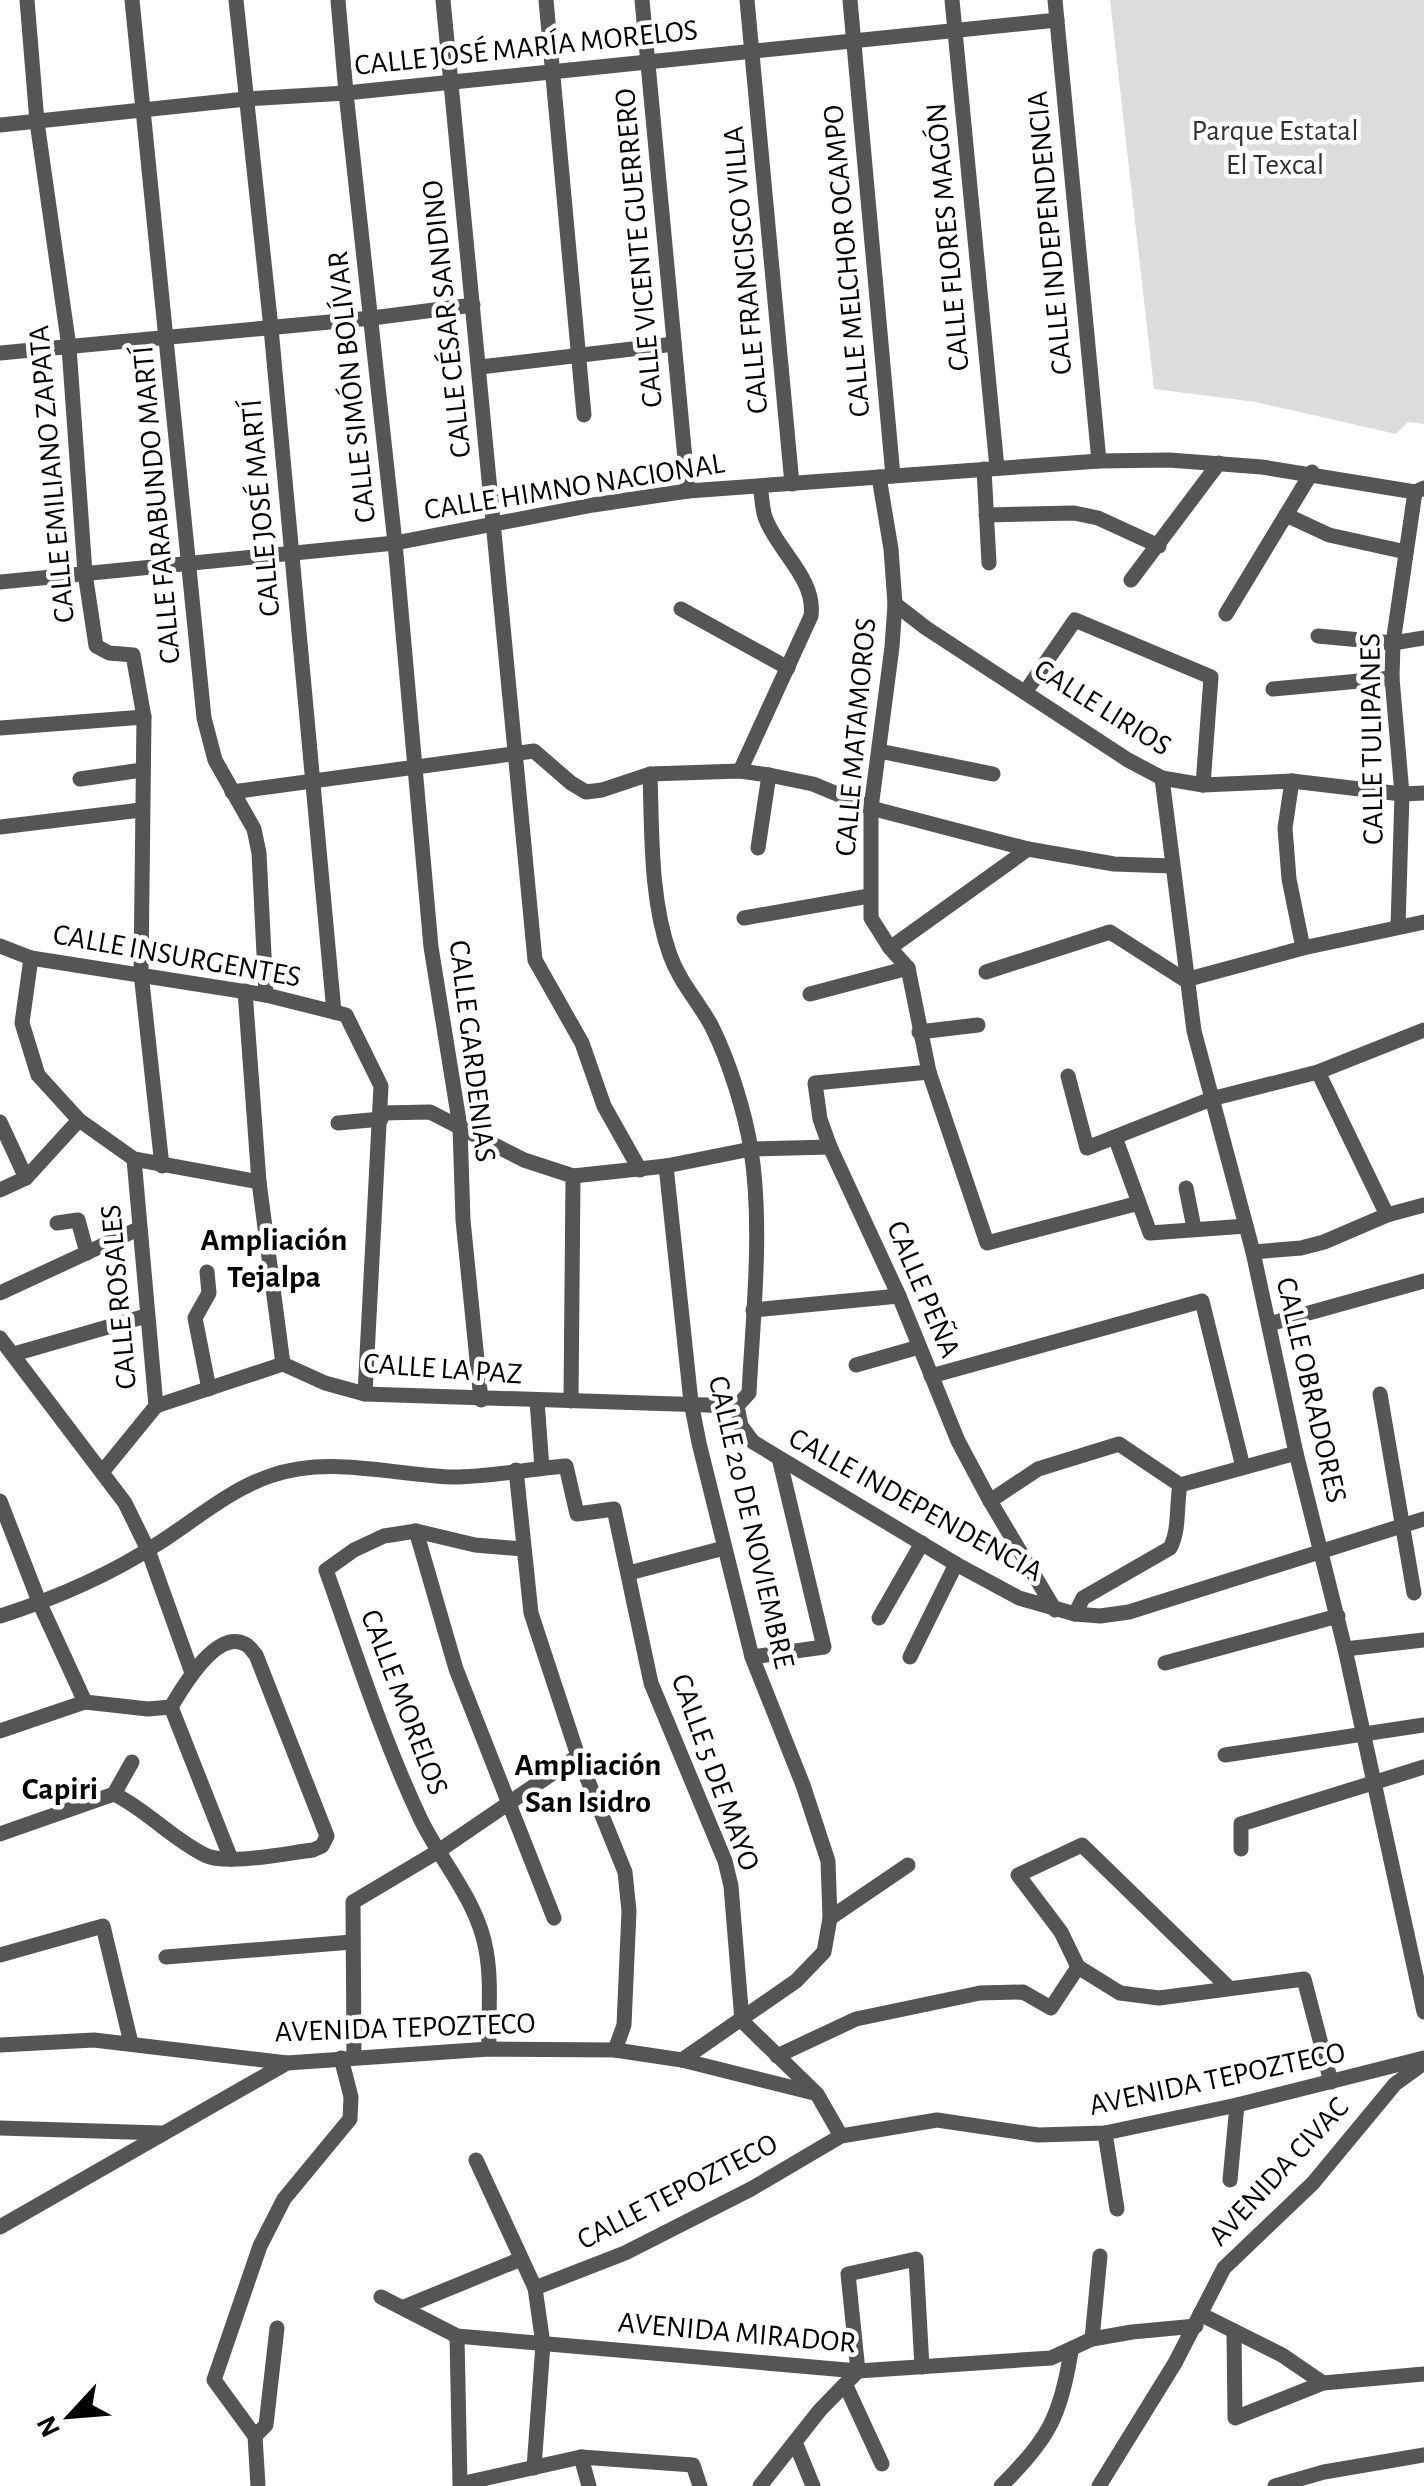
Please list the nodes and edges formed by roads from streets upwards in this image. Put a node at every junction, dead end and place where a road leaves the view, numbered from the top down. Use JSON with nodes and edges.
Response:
{"nodes":[{"id":1,"x":27,"y":0,"type":"edge"},
{"id":2,"x":132,"y":0,"type":"edge"},
{"id":3,"x":236,"y":0,"type":"edge"},
{"id":4,"x":338,"y":0,"type":"edge"},
{"id":5,"x":443,"y":0,"type":"edge"},
{"id":6,"x":546,"y":0,"type":"edge"},
{"id":7,"x":642,"y":0,"type":"edge"},
{"id":8,"x":747,"y":0,"type":"edge"},
{"id":9,"x":850,"y":0,"type":"edge"},
{"id":10,"x":952,"y":0,"type":"edge"},
{"id":11,"x":1055,"y":0,"type":"edge"},
{"id":12,"x":1057,"y":20,"type":"junction"},
{"id":13,"x":954,"y":30,"type":"junction"},
{"id":14,"x":854,"y":40,"type":"junction"},
{"id":15,"x":752,"y":52,"type":"junction"},
{"id":16,"x":648,"y":61,"type":"junction"},
{"id":17,"x":553,"y":70,"type":"junction"},
{"id":18,"x":450,"y":82,"type":"junction"},
{"id":19,"x":346,"y":93,"type":"junction"},
{"id":20,"x":246,"y":99,"type":"junction"},
{"id":21,"x":142,"y":111,"type":"junction"},
{"id":22,"x":37,"y":122,"type":"junction"},
{"id":23,"x":0,"y":124,"type":"edge"},
{"id":24,"x":473,"y":304,"type":"junction"},
{"id":25,"x":372,"y":318,"type":"junction"},
{"id":26,"x":270,"y":328,"type":"junction"},
{"id":27,"x":168,"y":338,"type":"junction"},
{"id":28,"x":674,"y":344,"type":"junction"},
{"id":29,"x":69,"y":347,"type":"junction"},
{"id":30,"x":0,"y":353,"type":"edge"},
{"id":31,"x":579,"y":356,"type":"junction"},
{"id":32,"x":480,"y":367,"type":"junction"},
{"id":33,"x":584,"y":415,"type":"dead end"},
{"id":34,"x":1099,"y":460,"type":"junction"},
{"id":35,"x":1218,"y":463,"type":"junction"},
{"id":36,"x":990,"y":469,"type":"junction"},
{"id":37,"x":1312,"y":472,"type":"junction"},
{"id":38,"x":886,"y":477,"type":"junction"},
{"id":39,"x":792,"y":484,"type":"junction"},
{"id":40,"x":760,"y":486,"type":"junction"},
{"id":41,"x":1419,"y":490,"type":"edge"},
{"id":42,"x":688,"y":492,"type":"junction"},
{"id":43,"x":986,"y":514,"type":"junction"},
{"id":44,"x":1286,"y":515,"type":"junction"},
{"id":45,"x":494,"y":525,"type":"junction"},
{"id":46,"x":395,"y":543,"type":"junction"},
{"id":47,"x":1159,"y":546,"type":"junction"},
{"id":48,"x":1406,"y":552,"type":"junction"},
{"id":49,"x":292,"y":553,"type":"junction"},
{"id":50,"x":187,"y":563,"type":"junction"},
{"id":51,"x":989,"y":563,"type":"dead end"},
{"id":52,"x":85,"y":573,"type":"junction"},
{"id":53,"x":1131,"y":580,"type":"dead end"},
{"id":54,"x":0,"y":582,"type":"edge"},
{"id":55,"x":895,"y":604,"type":"junction"},
{"id":56,"x":681,"y":609,"type":"dead end"},
{"id":57,"x":1226,"y":614,"type":"dead end"},
{"id":58,"x":1318,"y":636,"type":"dead end"},
{"id":59,"x":1424,"y":638,"type":"edge"},
{"id":60,"x":1393,"y":643,"type":"junction"},
{"id":61,"x":788,"y":668,"type":"junction"},
{"id":62,"x":1392,"y":678,"type":"junction"},
{"id":63,"x":1274,"y":689,"type":"dead end"},
{"id":64,"x":1026,"y":690,"type":"junction"},
{"id":65,"x":144,"y":716,"type":"junction"},
{"id":66,"x":0,"y":728,"type":"edge"},
{"id":67,"x":878,"y":751,"type":"junction"},
{"id":68,"x":515,"y":753,"type":"junction"},
{"id":69,"x":414,"y":768,"type":"junction"},
{"id":70,"x":142,"y":770,"type":"junction"},
{"id":71,"x":740,"y":772,"type":"junction"},
{"id":72,"x":650,"y":774,"type":"junction"},
{"id":73,"x":993,"y":774,"type":"dead end"},
{"id":74,"x":769,"y":775,"type":"junction"},
{"id":75,"x":1162,"y":778,"type":"junction"},
{"id":76,"x":80,"y":779,"type":"dead end"},
{"id":77,"x":313,"y":779,"type":"junction"},
{"id":78,"x":1292,"y":782,"type":"junction"},
{"id":79,"x":1203,"y":785,"type":"junction"},
{"id":80,"x":232,"y":792,"type":"junction"},
{"id":81,"x":1424,"y":793,"type":"edge"},
{"id":82,"x":1402,"y":794,"type":"junction"},
{"id":83,"x":871,"y":808,"type":"junction"},
{"id":84,"x":141,"y":810,"type":"junction"},
{"id":85,"x":0,"y":827,"type":"edge"},
{"id":86,"x":758,"y":848,"type":"dead end"},
{"id":87,"x":1028,"y":849,"type":"junction"},
{"id":88,"x":1172,"y":866,"type":"junction"},
{"id":89,"x":869,"y":896,"type":"junction"},
{"id":90,"x":744,"y":918,"type":"dead end"},
{"id":91,"x":1424,"y":922,"type":"edge"},
{"id":92,"x":1398,"y":927,"type":"junction"},
{"id":93,"x":0,"y":946,"type":"edge"},
{"id":94,"x":890,"y":948,"type":"junction"},
{"id":95,"x":1303,"y":948,"type":"junction"},
{"id":96,"x":31,"y":958,"type":"junction"},
{"id":97,"x":908,"y":968,"type":"junction"},
{"id":98,"x":986,"y":972,"type":"dead end"},
{"id":99,"x":140,"y":973,"type":"junction"},
{"id":100,"x":1185,"y":980,"type":"junction"},
{"id":101,"x":245,"y":991,"type":"junction"},
{"id":102,"x":266,"y":994,"type":"junction"},
{"id":103,"x":810,"y":994,"type":"dead end"},
{"id":104,"x":340,"y":1013,"type":"junction"},
{"id":105,"x":978,"y":1025,"type":"dead end"},
{"id":106,"x":1424,"y":1030,"type":"edge"},
{"id":107,"x":919,"y":1032,"type":"junction"},
{"id":108,"x":929,"y":1072,"type":"junction"},
{"id":109,"x":1318,"y":1072,"type":"junction"},
{"id":110,"x":1068,"y":1076,"type":"dead end"},
{"id":111,"x":1211,"y":1099,"type":"junction"},
{"id":112,"x":381,"y":1116,"type":"junction"},
{"id":113,"x":79,"y":1120,"type":"junction"},
{"id":114,"x":0,"y":1122,"type":"edge"},
{"id":115,"x":338,"y":1123,"type":"dead end"},
{"id":116,"x":460,"y":1127,"type":"junction"},
{"id":117,"x":1116,"y":1137,"type":"junction"},
{"id":118,"x":830,"y":1146,"type":"junction"},
{"id":119,"x":751,"y":1149,"type":"junction"},
{"id":120,"x":134,"y":1160,"type":"junction"},
{"id":121,"x":162,"y":1166,"type":"junction"},
{"id":122,"x":666,"y":1166,"type":"junction"},
{"id":123,"x":640,"y":1170,"type":"junction"},
{"id":124,"x":574,"y":1176,"type":"junction"},
{"id":125,"x":26,"y":1178,"type":"junction"},
{"id":126,"x":260,"y":1182,"type":"junction"},
{"id":127,"x":1186,"y":1188,"type":"dead end"},
{"id":128,"x":0,"y":1190,"type":"edge"},
{"id":129,"x":1139,"y":1204,"type":"junction"},
{"id":130,"x":1424,"y":1206,"type":"edge"},
{"id":131,"x":1386,"y":1215,"type":"junction"},
{"id":132,"x":56,"y":1223,"type":"dead end"},
{"id":133,"x":1246,"y":1226,"type":"junction"},
{"id":134,"x":1194,"y":1228,"type":"junction"},
{"id":135,"x":138,"y":1229,"type":"junction"},
{"id":136,"x":87,"y":1252,"type":"junction"},
{"id":137,"x":1252,"y":1252,"type":"junction"},
{"id":138,"x":206,"y":1272,"type":"dead end"},
{"id":139,"x":1424,"y":1281,"type":"edge"},
{"id":140,"x":0,"y":1293,"type":"edge"},
{"id":141,"x":899,"y":1296,"type":"junction"},
{"id":142,"x":753,"y":1310,"type":"junction"},
{"id":143,"x":146,"y":1316,"type":"junction"},
{"id":144,"x":1268,"y":1324,"type":"junction"},
{"id":145,"x":0,"y":1338,"type":"edge"},
{"id":146,"x":919,"y":1347,"type":"junction"},
{"id":147,"x":14,"y":1354,"type":"junction"},
{"id":148,"x":282,"y":1364,"type":"junction"},
{"id":149,"x":856,"y":1366,"type":"dead end"},
{"id":150,"x":931,"y":1376,"type":"junction"},
{"id":151,"x":209,"y":1389,"type":"junction"},
{"id":152,"x":365,"y":1394,"type":"junction"},
{"id":153,"x":1380,"y":1394,"type":"dead end"},
{"id":154,"x":481,"y":1400,"type":"junction"},
{"id":155,"x":537,"y":1401,"type":"junction"},
{"id":156,"x":571,"y":1402,"type":"junction"},
{"id":157,"x":691,"y":1402,"type":"junction"},
{"id":158,"x":156,"y":1406,"type":"junction"},
{"id":159,"x":737,"y":1406,"type":"junction"},
{"id":160,"x":1296,"y":1453,"type":"junction"},
{"id":161,"x":780,"y":1462,"type":"junction"},
{"id":162,"x":1243,"y":1467,"type":"junction"},
{"id":163,"x":542,"y":1468,"type":"junction"},
{"id":164,"x":516,"y":1470,"type":"junction"},
{"id":165,"x":103,"y":1472,"type":"junction"},
{"id":166,"x":1180,"y":1484,"type":"junction"},
{"id":167,"x":990,"y":1501,"type":"junction"},
{"id":168,"x":1,"y":1508,"type":"edge"},
{"id":169,"x":1424,"y":1519,"type":"edge"},
{"id":170,"x":1403,"y":1526,"type":"junction"},
{"id":171,"x":416,"y":1531,"type":"junction"},
{"id":172,"x":922,"y":1543,"type":"junction"},
{"id":173,"x":724,"y":1548,"type":"junction"},
{"id":174,"x":148,"y":1550,"type":"junction"},
{"id":175,"x":523,"y":1550,"type":"junction"},
{"id":176,"x":1321,"y":1551,"type":"junction"},
{"id":177,"x":956,"y":1564,"type":"junction"},
{"id":178,"x":630,"y":1573,"type":"junction"},
{"id":179,"x":1414,"y":1594,"type":"dead end"},
{"id":180,"x":40,"y":1604,"type":"junction"},
{"id":181,"x":1336,"y":1608,"type":"junction"},
{"id":182,"x":1056,"y":1610,"type":"junction"},
{"id":183,"x":1076,"y":1614,"type":"junction"},
{"id":184,"x":0,"y":1616,"type":"edge"},
{"id":185,"x":879,"y":1618,"type":"dead end"},
{"id":186,"x":1424,"y":1640,"type":"edge"},
{"id":187,"x":1345,"y":1649,"type":"junction"},
{"id":188,"x":752,"y":1657,"type":"junction"},
{"id":189,"x":910,"y":1657,"type":"dead end"},
{"id":190,"x":1165,"y":1664,"type":"dead end"},
{"id":191,"x":192,"y":1674,"type":"junction"},
{"id":192,"x":85,"y":1702,"type":"junction"},
{"id":193,"x":171,"y":1706,"type":"junction"},
{"id":194,"x":1424,"y":1726,"type":"edge"},
{"id":195,"x":0,"y":1731,"type":"edge"},
{"id":196,"x":1364,"y":1734,"type":"junction"},
{"id":197,"x":1225,"y":1755,"type":"dead end"},
{"id":198,"x":578,"y":1756,"type":"junction"},
{"id":199,"x":132,"y":1762,"type":"dead end"},
{"id":200,"x":1424,"y":1767,"type":"edge"},
{"id":201,"x":1375,"y":1783,"type":"junction"},
{"id":202,"x":114,"y":1794,"type":"junction"},
{"id":203,"x":508,"y":1804,"type":"junction"},
{"id":204,"x":0,"y":1834,"type":"edge"},
{"id":205,"x":1242,"y":1849,"type":"dead end"},
{"id":206,"x":438,"y":1852,"type":"junction"},
{"id":207,"x":231,"y":1858,"type":"junction"},
{"id":208,"x":908,"y":1864,"type":"dead end"},
{"id":209,"x":554,"y":1918,"type":"dead end"},
{"id":210,"x":830,"y":1918,"type":"junction"},
{"id":211,"x":352,"y":1942,"type":"junction"},
{"id":212,"x":0,"y":1955,"type":"edge"},
{"id":213,"x":166,"y":1957,"type":"dead end"},
{"id":214,"x":1078,"y":1967,"type":"junction"},
{"id":215,"x":1228,"y":1988,"type":"junction"},
{"id":216,"x":1424,"y":2012,"type":"edge"},
{"id":217,"x":745,"y":2024,"type":"junction"},
{"id":218,"x":131,"y":2044,"type":"junction"},
{"id":219,"x":0,"y":2045,"type":"edge"},
{"id":220,"x":489,"y":2049,"type":"junction"},
{"id":221,"x":615,"y":2050,"type":"junction"},
{"id":222,"x":777,"y":2056,"type":"junction"},
{"id":223,"x":347,"y":2057,"type":"junction"},
{"id":224,"x":1424,"y":2061,"type":"edge"},
{"id":225,"x":690,"y":2062,"type":"junction"},
{"id":226,"x":287,"y":2063,"type":"junction"},
{"id":227,"x":1331,"y":2082,"type":"junction"},
{"id":228,"x":817,"y":2094,"type":"junction"},
{"id":229,"x":1237,"y":2105,"type":"junction"},
{"id":230,"x":26,"y":2126,"type":"junction"},
{"id":231,"x":0,"y":2128,"type":"edge"},
{"id":232,"x":163,"y":2133,"type":"junction"},
{"id":233,"x":1105,"y":2133,"type":"junction"},
{"id":234,"x":842,"y":2136,"type":"junction"},
{"id":235,"x":0,"y":2140,"type":"edge"},
{"id":236,"x":476,"y":2160,"type":"dead end"},
{"id":237,"x":1230,"y":2180,"type":"dead end"},
{"id":238,"x":1117,"y":2209,"type":"dead end"},
{"id":239,"x":0,"y":2227,"type":"edge"},
{"id":240,"x":1100,"y":2256,"type":"dead end"},
{"id":241,"x":522,"y":2259,"type":"junction"},
{"id":242,"x":535,"y":2288,"type":"junction"},
{"id":243,"x":381,"y":2297,"type":"dead end"},
{"id":244,"x":404,"y":2307,"type":"junction"},
{"id":245,"x":1198,"y":2320,"type":"junction"},
{"id":246,"x":276,"y":2328,"type":"dead end"},
{"id":247,"x":1234,"y":2330,"type":"junction"},
{"id":248,"x":458,"y":2336,"type":"junction"},
{"id":249,"x":1092,"y":2340,"type":"junction"},
{"id":250,"x":543,"y":2344,"type":"junction"},
{"id":251,"x":1071,"y":2351,"type":"junction"},
{"id":252,"x":922,"y":2368,"type":"junction"},
{"id":253,"x":858,"y":2372,"type":"junction"},
{"id":254,"x":1424,"y":2374,"type":"edge"},
{"id":255,"x":1323,"y":2383,"type":"junction"},
{"id":256,"x":846,"y":2386,"type":"junction"},
{"id":257,"x":255,"y":2436,"type":"junction"},
{"id":258,"x":796,"y":2442,"type":"junction"},
{"id":259,"x":1424,"y":2455,"type":"edge"},
{"id":260,"x":580,"y":2458,"type":"junction"},
{"id":261,"x":882,"y":2464,"type":"dead end"},
{"id":262,"x":534,"y":2468,"type":"junction"},
{"id":263,"x":258,"y":2486,"type":"edge"},
{"id":264,"x":589,"y":2486,"type":"edge"},
{"id":265,"x":700,"y":2486,"type":"edge"},
{"id":266,"x":760,"y":2486,"type":"edge"},
{"id":267,"x":814,"y":2486,"type":"edge"},
{"id":268,"x":1001,"y":2486,"type":"edge"},
{"id":269,"x":1099,"y":2486,"type":"edge"},
{"id":270,"x":1276,"y":2486,"type":"edge"}],
"edges":[{"from":1,"to":22,"type":"street","name":"CALLE EMILIANO ZAPATA"},
{"from":2,"to":21,"type":"street","name":"CALLE FARABUNDO MARTÍ"},
{"from":3,"to":20,"type":"street","name":"CALLE JOSÉ MARTÍ"},
{"from":4,"to":19,"type":"street","name":"CALLE SIMÓN BOLÍVAR"},
{"from":5,"to":18,"type":"street","name":"CALLE CÉSAR SANDINO"},
{"from":6,"to":17,"type":"street"},
{"from":7,"to":16,"type":"street","name":"CALLE VICENTE GUERRERO"},
{"from":8,"to":15,"type":"street","name":"CALLE FRANCISCO VILLA"},
{"from":9,"to":14,"type":"street","name":"CALLE MELCHOR OCAMPO"},
{"from":10,"to":13,"type":"street","name":"CALLE FLORES MAGÓN"},
{"from":11,"to":12,"type":"street","name":"CALLE INDEPENDENCIA"},
{"from":12,"to":13,"type":"street","name":"CALLE JOSÉ MARÍA MORELOS"},
{"from":12,"to":34,"type":"street","name":"CALLE INDEPENDENCIA"},
{"from":13,"to":14,"type":"street","name":"CALLE JOSÉ MARÍA MORELOS"},
{"from":13,"to":36,"type":"street","name":"CALLE FLORES MAGÓN"},
{"from":14,"to":15,"type":"street","name":"CALLE JOSÉ MARÍA MORELOS"},
{"from":14,"to":38,"type":"street","name":"CALLE MELCHOR OCAMPO"},
{"from":15,"to":16,"type":"street","name":"CALLE JOSÉ MARÍA MORELOS"},
{"from":15,"to":39,"type":"street","name":"CALLE FRANCISCO VILLA"},
{"from":16,"to":17,"type":"street","name":"CALLE JOSÉ MARÍA MORELOS"},
{"from":16,"to":28,"type":"street","name":"CALLE VICENTE GUERRERO"},
{"from":17,"to":18,"type":"street","name":"CALLE JOSÉ MARÍA MORELOS"},
{"from":17,"to":31,"type":"street"},
{"from":18,"to":19,"type":"street","name":"CALLE JOSÉ MARÍA MORELOS"},
{"from":18,"to":24,"type":"street","name":"CALLE CÉSAR SANDINO"},
{"from":19,"to":20,"type":"street","name":"CALLE JOSÉ MARÍA MORELOS"},
{"from":19,"to":25,"type":"street","name":"CALLE SIMÓN BOLÍVAR"},
{"from":20,"to":21,"type":"street","name":"CALLE JOSÉ MARÍA MORELOS"},
{"from":20,"to":26,"type":"street","name":"CALLE JOSÉ MARTÍ"},
{"from":21,"to":22,"type":"street","name":"CALLE JOSÉ MARÍA MORELOS"},
{"from":21,"to":27,"type":"street","name":"CALLE FARABUNDO MARTÍ"},
{"from":22,"to":23,"type":"street","name":"CALLE JOSÉ MARÍA MORELOS"},
{"from":22,"to":29,"type":"street","name":"CALLE EMILIANO ZAPATA"},
{"from":24,"to":25,"type":"street"},
{"from":24,"to":32,"type":"street","name":"CALLE CÉSAR SANDINO"},
{"from":25,"to":26,"type":"street"},
{"from":25,"to":46,"type":"street","name":"CALLE SIMÓN BOLÍVAR"},
{"from":26,"to":27,"type":"street"},
{"from":26,"to":49,"type":"street","name":"CALLE JOSÉ MARTÍ"},
{"from":27,"to":29,"type":"street"},
{"from":27,"to":50,"type":"street","name":"CALLE FARABUNDO MARTÍ"},
{"from":28,"to":31,"type":"street"},
{"from":28,"to":42,"type":"street","name":"CALLE VICENTE GUERRERO"},
{"from":29,"to":30,"type":"street"},
{"from":29,"to":52,"type":"street","name":"CALLE EMILIANO ZAPATA"},
{"from":31,"to":32,"type":"street"},
{"from":31,"to":33,"type":"street"},
{"from":32,"to":45,"type":"street","name":"CALLE CÉSAR SANDINO"},
{"from":34,"to":35,"type":"street","name":"CALLE HIMNO NACIONAL"},
{"from":34,"to":36,"type":"street","name":"CALLE HIMNO NACIONAL"},
{"from":35,"to":37,"type":"street","name":"CALLE HIMNO NACIONAL"},
{"from":35,"to":47,"type":"street"},
{"from":36,"to":38,"type":"street","name":"CALLE HIMNO NACIONAL"},
{"from":36,"to":43,"type":"street","name":"CALLE FLORES MAGÓN"},
{"from":37,"to":41,"type":"street","name":"CALLE HIMNO NACIONAL"},
{"from":37,"to":44,"type":"street"},
{"from":38,"to":39,"type":"street","name":"CALLE HIMNO NACIONAL"},
{"from":38,"to":55,"type":"street","name":"CALLE MATAMOROS"},
{"from":39,"to":40,"type":"street","name":"CALLE HIMNO NACIONAL"},
{"from":40,"to":42,"type":"street","name":"CALLE HIMNO NACIONAL"},
{"from":40,"to":61,"type":"street"},
{"from":41,"to":48,"type":"street","name":"CALLE TULIPANES"},
{"from":42,"to":45,"type":"street","name":"CALLE HIMNO NACIONAL"},
{"from":43,"to":47,"type":"street"},
{"from":43,"to":51,"type":"street","name":"CALLE FLORES MAGÓN"},
{"from":44,"to":48,"type":"street"},
{"from":44,"to":57,"type":"street"},
{"from":45,"to":46,"type":"street","name":"CALLE HIMNO NACIONAL"},
{"from":45,"to":68,"type":"street","name":"CALLE CÉSAR SANDINO"},
{"from":46,"to":49,"type":"street","name":"CALLE HIMNO NACIONAL"},
{"from":46,"to":69,"type":"street","name":"CALLE SIMÓN BOLÍVAR"},
{"from":47,"to":53,"type":"street"},
{"from":48,"to":60,"type":"street","name":"CALLE TULIPANES"},
{"from":49,"to":50,"type":"street","name":"CALLE HIMNO NACIONAL"},
{"from":49,"to":77,"type":"street","name":"CALLE JOSÉ MARTÍ"},
{"from":50,"to":52,"type":"street","name":"CALLE HIMNO NACIONAL"},
{"from":50,"to":80,"type":"street","name":"CALLE FARABUNDO MARTÍ"},
{"from":52,"to":54,"type":"street","name":"CALLE HIMNO NACIONAL"},
{"from":52,"to":65,"type":"street","name":"CALLE EMILIANO ZAPATA"},
{"from":55,"to":64,"type":"street","name":"CALLE LIRIOS"},
{"from":55,"to":67,"type":"street","name":"CALLE MATAMOROS"},
{"from":56,"to":61,"type":"street"},
{"from":58,"to":60,"type":"street"},
{"from":59,"to":60,"type":"street"},
{"from":60,"to":62,"type":"street","name":"CALLE TULIPANES"},
{"from":61,"to":71,"type":"street"},
{"from":62,"to":63,"type":"street"},
{"from":62,"to":82,"type":"street","name":"CALLE TULIPANES"},
{"from":64,"to":75,"type":"street","name":"CALLE LIRIOS"},
{"from":64,"to":79,"type":"street"},
{"from":65,"to":66,"type":"street"},
{"from":65,"to":70,"type":"street","name":"CALLE EMILIANO ZAPATA"},
{"from":67,"to":73,"type":"street"},
{"from":67,"to":83,"type":"street","name":"CALLE MATAMOROS"},
{"from":68,"to":69,"type":"street"},
{"from":68,"to":72,"type":"street"},
{"from":68,"to":123,"type":"street"},
{"from":69,"to":77,"type":"street"},
{"from":69,"to":116,"type":"street","name":"CALLE GARDENIAS"},
{"from":70,"to":76,"type":"street"},
{"from":70,"to":84,"type":"street","name":"CALLE EMILIANO ZAPATA"},
{"from":71,"to":72,"type":"street"},
{"from":71,"to":74,"type":"street"},
{"from":72,"to":119,"type":"street"},
{"from":74,"to":83,"type":"street"},
{"from":74,"to":86,"type":"street"},
{"from":75,"to":79,"type":"street","name":"CALLE LIRIOS"},
{"from":75,"to":88,"type":"street","name":"CALLE OBRADORES"},
{"from":77,"to":80,"type":"street"},
{"from":77,"to":104,"type":"street","name":"CALLE JOSÉ MARTÍ"},
{"from":78,"to":79,"type":"street","name":"CALLE LIRIOS"},
{"from":78,"to":82,"type":"street","name":"CALLE LIRIOS"},
{"from":78,"to":95,"type":"street"},
{"from":80,"to":102,"type":"street","name":"CALLE FARABUNDO MARTÍ"},
{"from":81,"to":82,"type":"street","name":"CALLE LIRIOS"},
{"from":82,"to":92,"type":"street","name":"CALLE TULIPANES"},
{"from":83,"to":87,"type":"street"},
{"from":83,"to":89,"type":"street","name":"CALLE MATAMOROS"},
{"from":84,"to":85,"type":"street"},
{"from":84,"to":99,"type":"street","name":"CALLE EMILIANO ZAPATA"},
{"from":87,"to":88,"type":"street"},
{"from":87,"to":94,"type":"street"},
{"from":88,"to":100,"type":"street","name":"CALLE OBRADORES"},
{"from":89,"to":90,"type":"street"},
{"from":89,"to":94,"type":"street","name":"CALLE MATAMOROS"},
{"from":91,"to":92,"type":"street"},
{"from":92,"to":95,"type":"street"},
{"from":93,"to":96,"type":"street","name":"CALLE INSURGENTES"},
{"from":94,"to":97,"type":"street","name":"CALLE MATAMOROS"},
{"from":95,"to":100,"type":"street"},
{"from":96,"to":99,"type":"street","name":"CALLE INSURGENTES"},
{"from":96,"to":113,"type":"street"},
{"from":97,"to":103,"type":"street"},
{"from":97,"to":107,"type":"street"},
{"from":98,"to":100,"type":"street"},
{"from":99,"to":101,"type":"street","name":"CALLE INSURGENTES"},
{"from":99,"to":121,"type":"street","name":"CALLE EMILIANO ZAPATA"},
{"from":100,"to":111,"type":"street","name":"CALLE OBRADORES"},
{"from":101,"to":102,"type":"street","name":"CALLE INSURGENTES"},
{"from":101,"to":126,"type":"street"},
{"from":102,"to":104,"type":"street","name":"CALLE INSURGENTES"},
{"from":104,"to":112,"type":"street"},
{"from":105,"to":107,"type":"street"},
{"from":106,"to":109,"type":"street"},
{"from":107,"to":108,"type":"street"},
{"from":108,"to":118,"type":"street","name":"CALLE PEÑA"},
{"from":108,"to":129,"type":"street"},
{"from":109,"to":111,"type":"street"},
{"from":109,"to":131,"type":"street"},
{"from":110,"to":117,"type":"street"},
{"from":111,"to":117,"type":"street"},
{"from":111,"to":133,"type":"street","name":"CALLE OBRADORES"},
{"from":112,"to":115,"type":"street"},
{"from":112,"to":116,"type":"street"},
{"from":112,"to":152,"type":"street"},
{"from":113,"to":120,"type":"street"},
{"from":113,"to":125,"type":"street"},
{"from":114,"to":125,"type":"street"},
{"from":116,"to":124,"type":"street"},
{"from":116,"to":154,"type":"street","name":"CALLE GARDENIAS"},
{"from":117,"to":129,"type":"street"},
{"from":118,"to":119,"type":"street"},
{"from":118,"to":141,"type":"street","name":"CALLE PEÑA"},
{"from":119,"to":122,"type":"street"},
{"from":119,"to":142,"type":"street"},
{"from":120,"to":121,"type":"street"},
{"from":120,"to":135,"type":"street","name":"CALLE ROSALES"},
{"from":121,"to":126,"type":"street"},
{"from":122,"to":123,"type":"street"},
{"from":122,"to":157,"type":"street","name":"CALLE 20 DE NOVIEMBRE"},
{"from":123,"to":124,"type":"street"},
{"from":124,"to":156,"type":"street"},
{"from":125,"to":128,"type":"street"},
{"from":126,"to":148,"type":"street"},
{"from":127,"to":134,"type":"street"},
{"from":129,"to":134,"type":"street"},
{"from":130,"to":131,"type":"street"},
{"from":131,"to":137,"type":"street"},
{"from":132,"to":136,"type":"street"},
{"from":133,"to":134,"type":"street"},
{"from":133,"to":137,"type":"street","name":"CALLE OBRADORES"},
{"from":135,"to":136,"type":"street"},
{"from":135,"to":143,"type":"street","name":"CALLE ROSALES"},
{"from":136,"to":140,"type":"street"},
{"from":137,"to":144,"type":"street","name":"CALLE OBRADORES"},
{"from":138,"to":151,"type":"street"},
{"from":139,"to":144,"type":"street"},
{"from":141,"to":142,"type":"street"},
{"from":141,"to":146,"type":"street","name":"CALLE PEÑA"},
{"from":142,"to":159,"type":"street"},
{"from":143,"to":147,"type":"street"},
{"from":143,"to":158,"type":"street","name":"CALLE ROSALES"},
{"from":144,"to":160,"type":"street","name":"CALLE OBRADORES"},
{"from":145,"to":147,"type":"street"},
{"from":146,"to":149,"type":"street"},
{"from":146,"to":150,"type":"street","name":"CALLE PEÑA"},
{"from":147,"to":165,"type":"street"},
{"from":148,"to":151,"type":"street"},
{"from":148,"to":152,"type":"street","name":"CALLE LA PAZ"},
{"from":150,"to":162,"type":"street"},
{"from":150,"to":167,"type":"street","name":"CALLE PEÑA"},
{"from":151,"to":158,"type":"street"},
{"from":152,"to":154,"type":"street","name":"CALLE LA PAZ"},
{"from":153,"to":170,"type":"street"},
{"from":154,"to":155,"type":"street","name":"CALLE LA PAZ"},
{"from":155,"to":156,"type":"street","name":"CALLE LA PAZ"},
{"from":155,"to":163,"type":"street"},
{"from":156,"to":157,"type":"street","name":"CALLE LA PAZ"},
{"from":157,"to":159,"type":"street","name":"CALLE LA PAZ"},
{"from":157,"to":173,"type":"street","name":"CALLE 20 DE NOVIEMBRE"},
{"from":158,"to":165,"type":"street","name":"CALLE ROSALES"},
{"from":159,"to":161,"type":"street","name":"CALLE INDEPENDENCIA"},
{"from":160,"to":162,"type":"street"},
{"from":160,"to":176,"type":"street","name":"CALLE OBRADORES"},
{"from":161,"to":172,"type":"street","name":"CALLE INDEPENDENCIA"},
{"from":161,"to":188,"type":"street"},
{"from":162,"to":166,"type":"street"},
{"from":163,"to":164,"type":"street"},
{"from":163,"to":178,"type":"street","name":"CALLE 5 DE MAYO"},
{"from":164,"to":174,"type":"street"},
{"from":164,"to":175,"type":"street"},
{"from":165,"to":174,"type":"street"},
{"from":166,"to":167,"type":"street"},
{"from":166,"to":183,"type":"street"},
{"from":167,"to":182,"type":"street","name":"CALLE PEÑA"},
{"from":168,"to":180,"type":"street"},
{"from":169,"to":170,"type":"street","name":"CALLE INDEPENDENCIA"},
{"from":170,"to":176,"type":"street","name":"CALLE INDEPENDENCIA"},
{"from":170,"to":179,"type":"street"},
{"from":171,"to":175,"type":"street","name":"CALLE MORELOS"},
{"from":171,"to":203,"type":"street"},
{"from":171,"to":206,"type":"street","name":"CALLE MORELOS"},
{"from":172,"to":177,"type":"street","name":"CALLE INDEPENDENCIA"},
{"from":172,"to":185,"type":"street"},
{"from":173,"to":178,"type":"street"},
{"from":173,"to":188,"type":"street","name":"CALLE 20 DE NOVIEMBRE"},
{"from":174,"to":180,"type":"street"},
{"from":174,"to":191,"type":"street"},
{"from":175,"to":198,"type":"street"},
{"from":176,"to":181,"type":"street","name":"CALLE OBRADORES"},
{"from":176,"to":183,"type":"street","name":"CALLE INDEPENDENCIA"},
{"from":177,"to":182,"type":"street","name":"CALLE INDEPENDENCIA"},
{"from":177,"to":189,"type":"street"},
{"from":178,"to":217,"type":"street","name":"CALLE 5 DE MAYO"},
{"from":180,"to":184,"type":"street"},
{"from":180,"to":192,"type":"street"},
{"from":181,"to":187,"type":"street","name":"CALLE OBRADORES"},
{"from":181,"to":190,"type":"street"},
{"from":182,"to":183,"type":"street","name":"CALLE INDEPENDENCIA"},
{"from":186,"to":187,"type":"street"},
{"from":187,"to":196,"type":"street","name":"CALLE OBRADORES"},
{"from":188,"to":210,"type":"street","name":"CALLE 20 DE NOVIEMBRE"},
{"from":191,"to":193,"type":"street"},
{"from":191,"to":207,"type":"street"},
{"from":192,"to":193,"type":"street"},
{"from":192,"to":195,"type":"street"},
{"from":193,"to":207,"type":"street"},
{"from":194,"to":196,"type":"street"},
{"from":196,"to":197,"type":"street"},
{"from":196,"to":201,"type":"street","name":"CALLE OBRADORES"},
{"from":198,"to":203,"type":"street"},
{"from":198,"to":221,"type":"street"},
{"from":199,"to":202,"type":"street"},
{"from":200,"to":201,"type":"street"},
{"from":201,"to":205,"type":"street"},
{"from":201,"to":216,"type":"street","name":"CALLE OBRADORES"},
{"from":202,"to":204,"type":"street"},
{"from":202,"to":207,"type":"street"},
{"from":203,"to":206,"type":"street"},
{"from":203,"to":209,"type":"street"},
{"from":206,"to":211,"type":"street"},
{"from":206,"to":220,"type":"street","name":"CALLE MORELOS"},
{"from":208,"to":210,"type":"street"},
{"from":210,"to":217,"type":"street","name":"CALLE 20 DE NOVIEMBRE"},
{"from":211,"to":213,"type":"street"},
{"from":211,"to":223,"type":"street"},
{"from":212,"to":218,"type":"street"},
{"from":214,"to":215,"type":"street"},
{"from":214,"to":215,"type":"street"},
{"from":214,"to":222,"type":"street"},
{"from":215,"to":227,"type":"street"},
{"from":217,"to":222,"type":"street"},
{"from":217,"to":225,"type":"street"},
{"from":218,"to":219,"type":"street","name":"AVENIDA TEPOZTECO"},
{"from":218,"to":226,"type":"street","name":"AVENIDA TEPOZTECO"},
{"from":220,"to":221,"type":"street","name":"AVENIDA TEPOZTECO"},
{"from":220,"to":223,"type":"street","name":"AVENIDA TEPOZTECO"},
{"from":221,"to":225,"type":"street","name":"AVENIDA TEPOZTECO"},
{"from":222,"to":228,"type":"street"},
{"from":223,"to":226,"type":"street","name":"AVENIDA TEPOZTECO"},
{"from":223,"to":257,"type":"street"},
{"from":224,"to":227,"type":"street","name":"AVENIDA TEPOZTECO"},
{"from":224,"to":245,"type":"street","name":"AVENIDA CIVAC"},
{"from":225,"to":228,"type":"street","name":"AVENIDA TEPOZTECO"},
{"from":226,"to":232,"type":"street"},
{"from":227,"to":229,"type":"street","name":"AVENIDA TEPOZTECO"},
{"from":228,"to":234,"type":"street"},
{"from":229,"to":233,"type":"street","name":"AVENIDA TEPOZTECO"},
{"from":229,"to":237,"type":"street"},
{"from":230,"to":231,"type":"street"},
{"from":230,"to":232,"type":"street"},
{"from":230,"to":235,"type":"street"},
{"from":232,"to":239,"type":"street"},
{"from":233,"to":234,"type":"street","name":"AVENIDA TEPOZTECO"},
{"from":233,"to":238,"type":"street"},
{"from":234,"to":242,"type":"street","name":"CALLE TEPOZTECO"},
{"from":236,"to":241,"type":"street"},
{"from":240,"to":249,"type":"street"},
{"from":241,"to":242,"type":"street"},
{"from":241,"to":244,"type":"street"},
{"from":242,"to":250,"type":"street"},
{"from":243,"to":244,"type":"street","name":"AVENIDA MIRADOR"},
{"from":244,"to":248,"type":"street","name":"AVENIDA MIRADOR"},
{"from":245,"to":247,"type":"street"},
{"from":245,"to":249,"type":"street","name":"AVENIDA MIRADOR"},
{"from":245,"to":269,"type":"street","name":"AVENIDA CIVAC"},
{"from":246,"to":257,"type":"street"},
{"from":247,"to":255,"type":"street"},
{"from":247,"to":255,"type":"street"},
{"from":248,"to":250,"type":"street","name":"AVENIDA MIRADOR"},
{"from":248,"to":262,"type":"street"},
{"from":249,"to":251,"type":"street","name":"AVENIDA MIRADOR"},
{"from":250,"to":253,"type":"street","name":"AVENIDA MIRADOR"},
{"from":250,"to":262,"type":"street"},
{"from":251,"to":252,"type":"street","name":"AVENIDA MIRADOR"},
{"from":251,"to":268,"type":"street"},
{"from":252,"to":253,"type":"street","name":"AVENIDA MIRADOR"},
{"from":252,"to":253,"type":"street"},
{"from":253,"to":256,"type":"street"},
{"from":254,"to":255,"type":"street"},
{"from":256,"to":258,"type":"street"},
{"from":256,"to":261,"type":"street"},
{"from":257,"to":263,"type":"street"},
{"from":258,"to":266,"type":"street"},
{"from":258,"to":267,"type":"street"},
{"from":259,"to":270,"type":"street"},
{"from":260,"to":262,"type":"street"},
{"from":260,"to":264,"type":"street"},
{"from":260,"to":265,"type":"street"}]}
